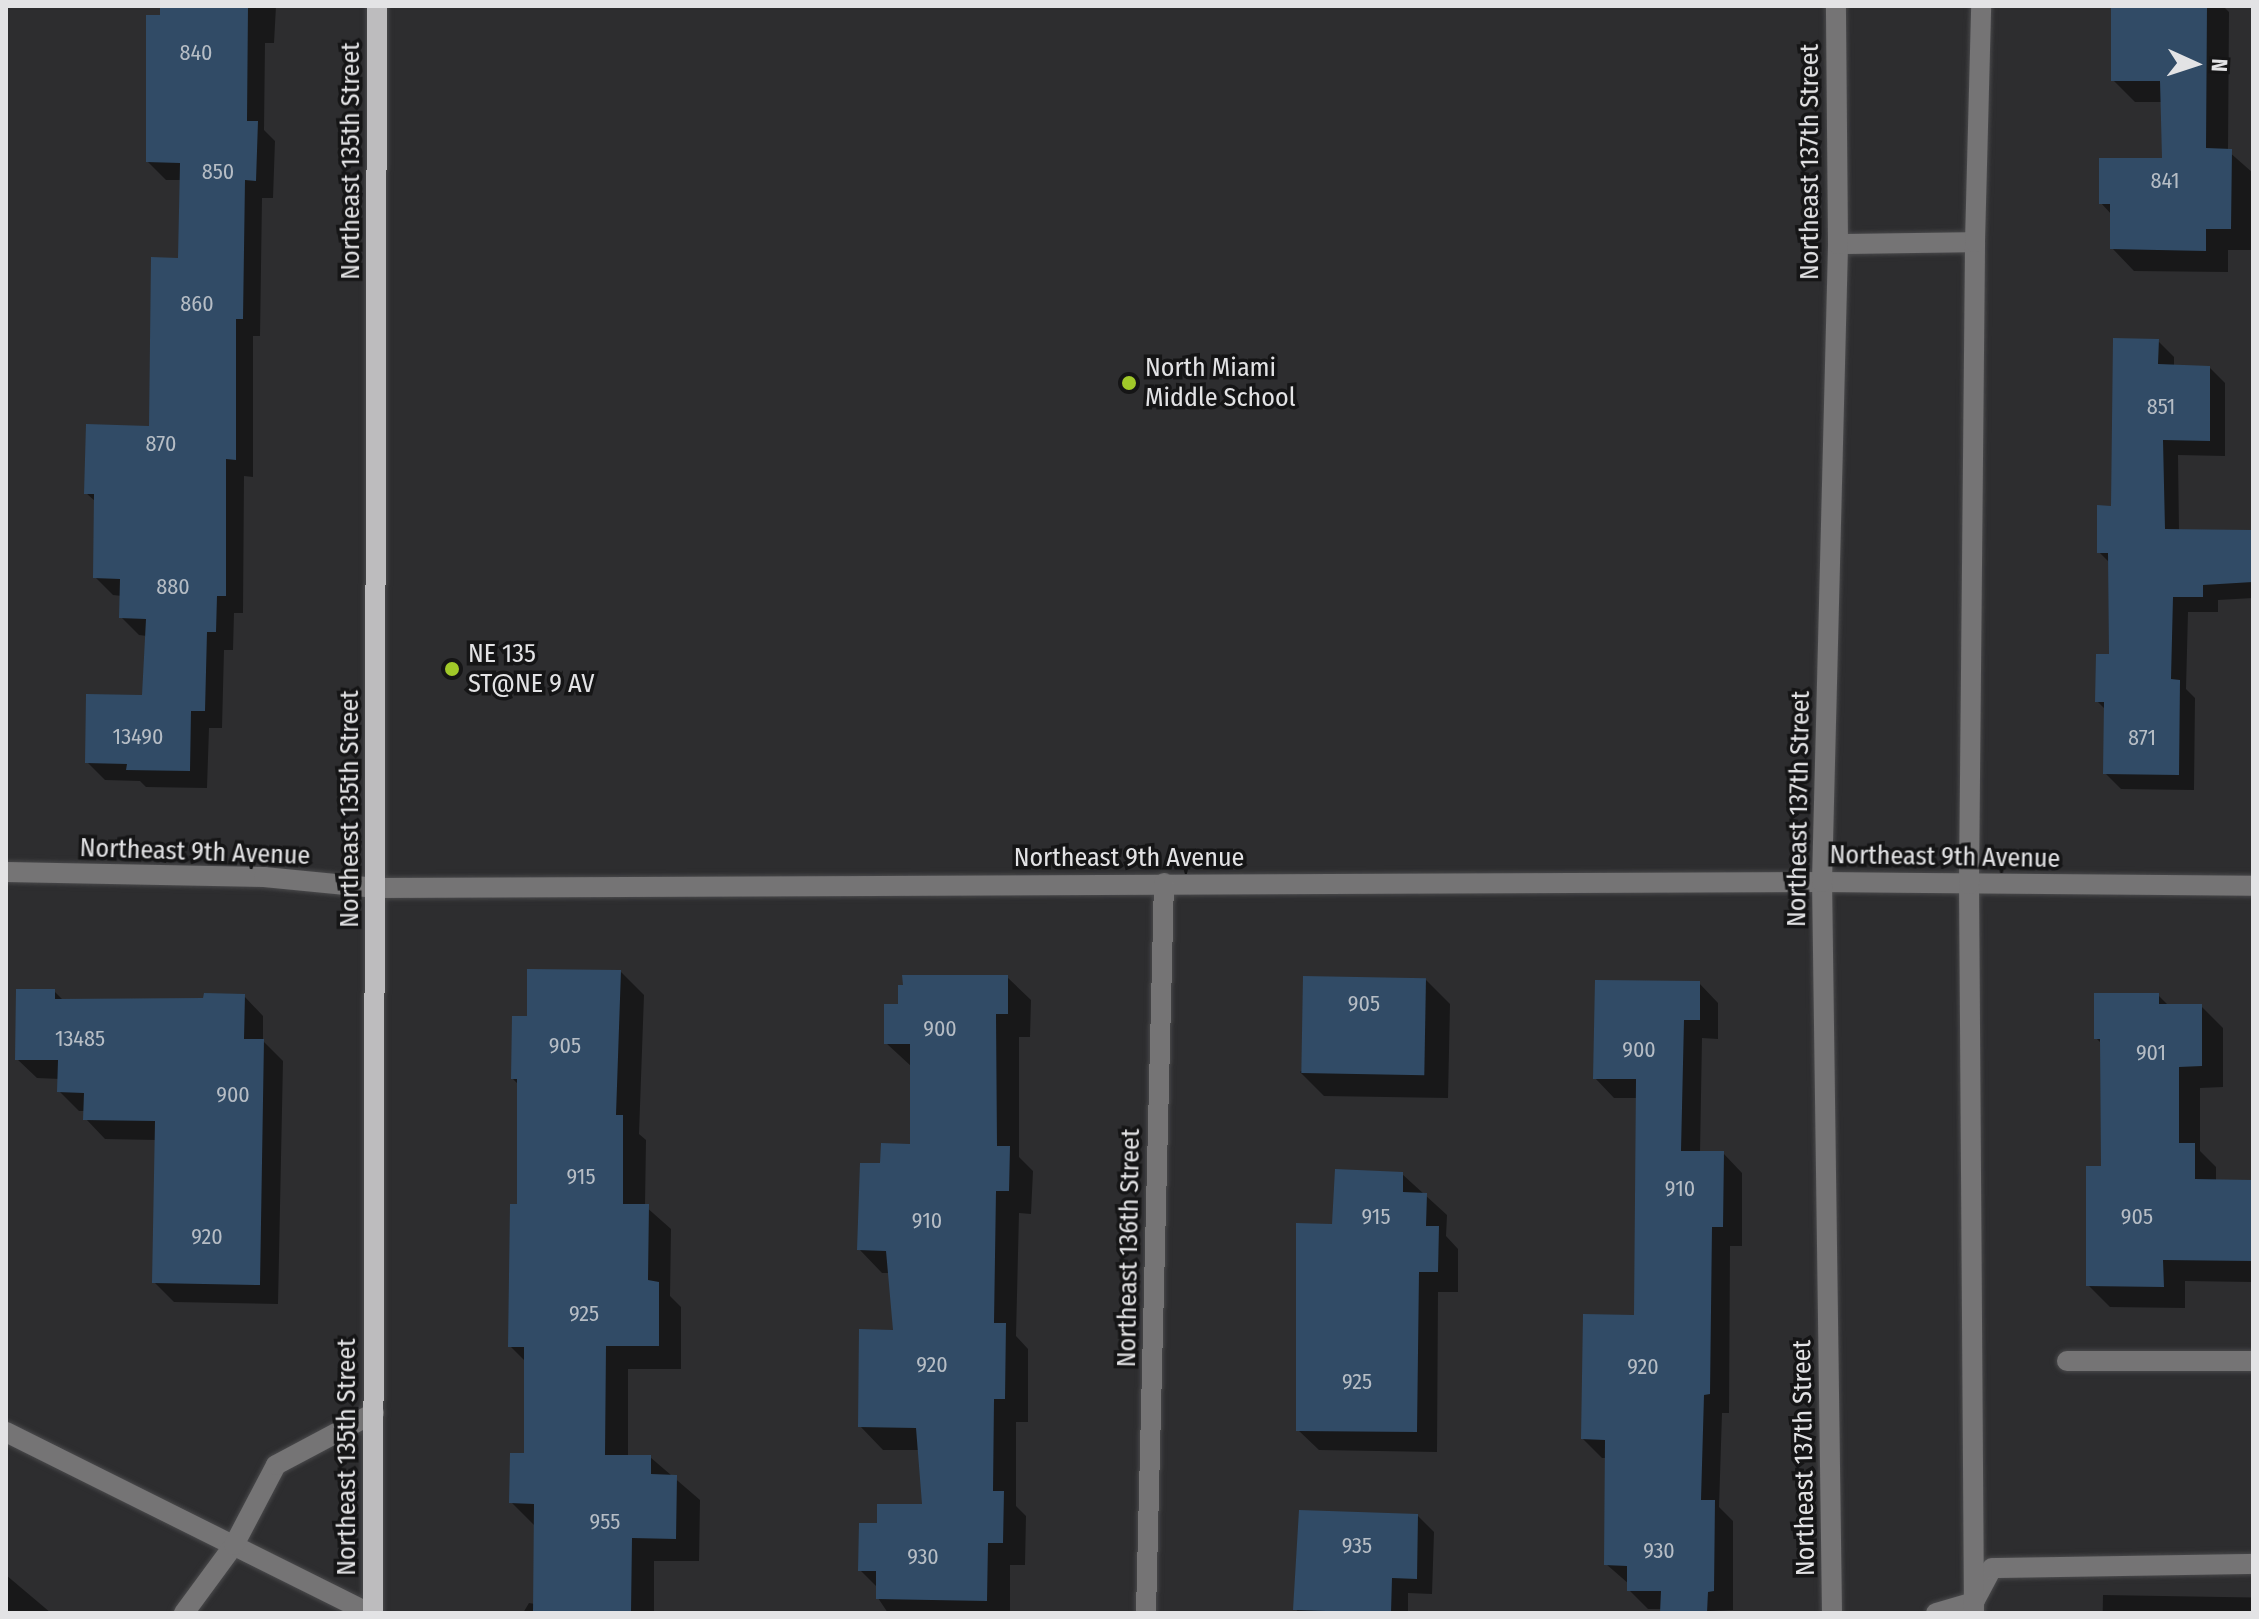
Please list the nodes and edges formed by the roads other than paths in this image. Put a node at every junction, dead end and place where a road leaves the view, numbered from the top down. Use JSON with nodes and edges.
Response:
{"nodes":[{"id":1,"x":377,"y":6,"type":"edge"},
{"id":2,"x":1836,"y":6,"type":"edge"},
{"id":3,"x":1981,"y":6,"type":"edge"},
{"id":4,"x":1975,"y":242,"type":"junction"},
{"id":5,"x":1838,"y":244,"type":"junction"},
{"id":6,"x":6,"y":872,"type":"edge"},
{"id":7,"x":1822,"y":882,"type":"junction"},
{"id":8,"x":1164,"y":883,"type":"junction"},
{"id":9,"x":1969,"y":884,"type":"junction"},
{"id":10,"x":2253,"y":886,"type":"edge"},
{"id":11,"x":376,"y":888,"type":"junction"},
{"id":12,"x":2067,"y":1361,"type":"dead end"},
{"id":13,"x":2253,"y":1361,"type":"edge"},
{"id":14,"x":374,"y":1413,"type":"junction"},
{"id":15,"x":6,"y":1432,"type":"edge"},
{"id":16,"x":234,"y":1545,"type":"junction"},
{"id":17,"x":2253,"y":1564,"type":"edge"},
{"id":18,"x":1974,"y":1608,"type":"edge"},
{"id":19,"x":184,"y":1613,"type":"edge"},
{"id":20,"x":371,"y":1613,"type":"edge"},
{"id":21,"x":1146,"y":1613,"type":"edge"},
{"id":22,"x":1832,"y":1613,"type":"edge"},
{"id":23,"x":1936,"y":1613,"type":"edge"}],
"edges":[{"from":1,"to":11,"type":"main road","name":"Northeast 135th Street"},
{"from":2,"to":5,"type":"street","name":"Northeast 137th Street"},
{"from":3,"to":4,"type":"street"},
{"from":4,"to":5,"type":"street"},
{"from":4,"to":9,"type":"street"},
{"from":5,"to":7,"type":"street","name":"Northeast 137th Street"},
{"from":6,"to":11,"type":"street","name":"Northeast 9th Avenue"},
{"from":7,"to":8,"type":"street","name":"Northeast 9th Avenue"},
{"from":7,"to":9,"type":"street","name":"Northeast 9th Avenue"},
{"from":7,"to":22,"type":"street","name":"Northeast 137th Street"},
{"from":8,"to":11,"type":"street","name":"Northeast 9th Avenue"},
{"from":8,"to":21,"type":"street","name":"Northeast 136th Street"},
{"from":9,"to":10,"type":"street","name":"Northeast 9th Avenue"},
{"from":9,"to":18,"type":"street"},
{"from":11,"to":14,"type":"main road","name":"Northeast 135th Street"},
{"from":12,"to":13,"type":"street"},
{"from":14,"to":16,"type":"street"},
{"from":14,"to":20,"type":"main road","name":"Northeast 135th Street"},
{"from":15,"to":16,"type":"street"},
{"from":16,"to":19,"type":"street"},
{"from":16,"to":20,"type":"street"},
{"from":17,"to":18,"type":"street"},
{"from":18,"to":23,"type":"street"}]}
